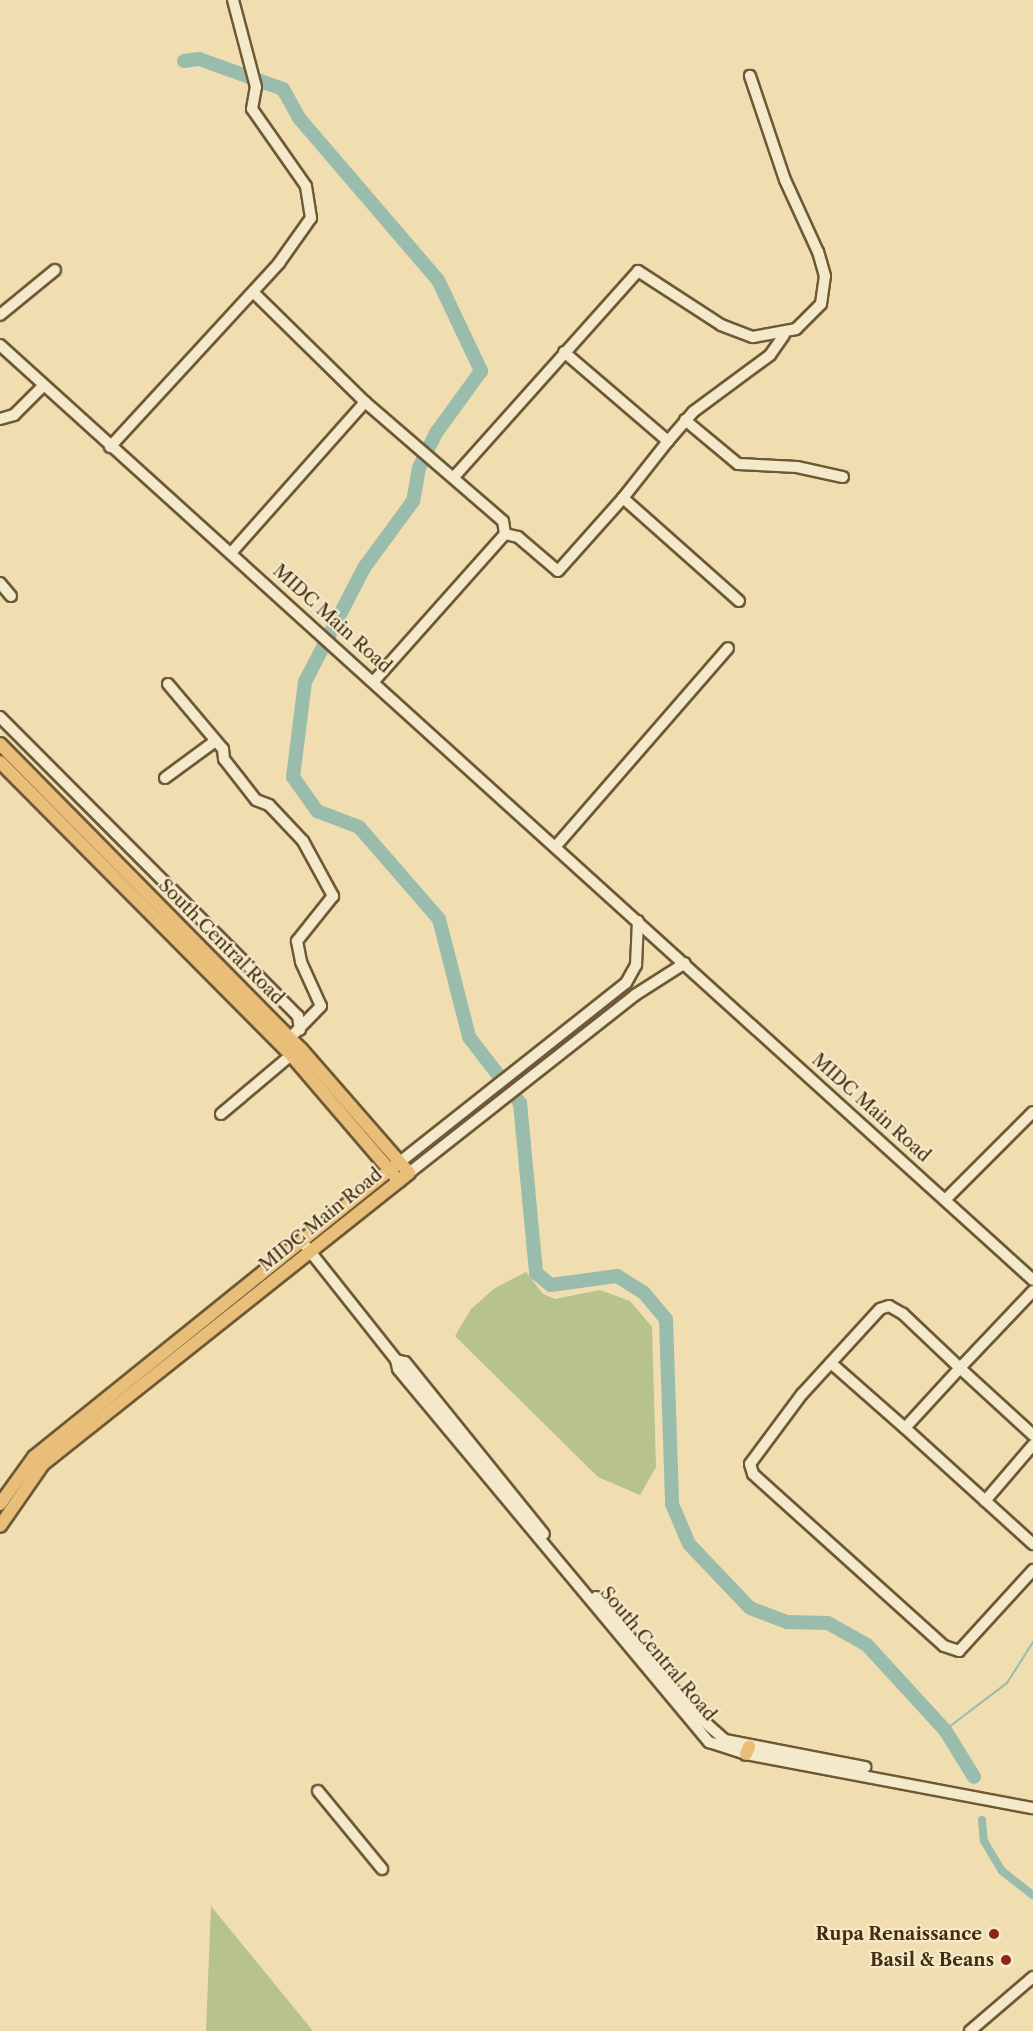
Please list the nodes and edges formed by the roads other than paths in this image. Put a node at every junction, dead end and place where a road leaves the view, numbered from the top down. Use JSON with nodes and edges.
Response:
{"nodes":[{"id":1,"x":233,"y":0,"type":"edge"},
{"id":2,"x":750,"y":76,"type":"dead end"},
{"id":3,"x":55,"y":270,"type":"dead end"},
{"id":4,"x":253,"y":292,"type":"junction"},
{"id":5,"x":0,"y":315,"type":"edge"},
{"id":6,"x":784,"y":335,"type":"junction"},
{"id":7,"x":0,"y":345,"type":"edge"},
{"id":8,"x":564,"y":352,"type":"junction"},
{"id":9,"x":5,"y":358,"type":"edge"},
{"id":10,"x":42,"y":387,"type":"junction"},
{"id":11,"x":365,"y":402,"type":"junction"},
{"id":12,"x":0,"y":419,"type":"edge"},
{"id":13,"x":685,"y":420,"type":"junction"},
{"id":14,"x":668,"y":441,"type":"junction"},
{"id":15,"x":110,"y":447,"type":"junction"},
{"id":16,"x":454,"y":477,"type":"junction"},
{"id":17,"x":843,"y":477,"type":"dead end"},
{"id":18,"x":623,"y":498,"type":"junction"},
{"id":19,"x":505,"y":534,"type":"junction"},
{"id":20,"x":231,"y":553,"type":"junction"},
{"id":21,"x":0,"y":583,"type":"edge"},
{"id":22,"x":11,"y":596,"type":"dead end"},
{"id":23,"x":739,"y":601,"type":"dead end"},
{"id":24,"x":728,"y":648,"type":"dead end"},
{"id":25,"x":374,"y":681,"type":"junction"},
{"id":26,"x":168,"y":684,"type":"dead end"},
{"id":27,"x":0,"y":717,"type":"edge"},
{"id":28,"x":214,"y":742,"type":"junction"},
{"id":29,"x":0,"y":744,"type":"edge"},
{"id":30,"x":0,"y":762,"type":"edge"},
{"id":31,"x":165,"y":778,"type":"dead end"},
{"id":32,"x":58,"y":812,"type":"junction"},
{"id":33,"x":556,"y":846,"type":"junction"},
{"id":34,"x":638,"y":921,"type":"junction"},
{"id":35,"x":685,"y":963,"type":"junction"},
{"id":36,"x":295,"y":1034,"type":"junction"},
{"id":37,"x":291,"y":1055,"type":"junction"},
{"id":38,"x":1033,"y":1112,"type":"edge"},
{"id":39,"x":220,"y":1114,"type":"dead end"},
{"id":40,"x":395,"y":1166,"type":"junction"},
{"id":41,"x":404,"y":1177,"type":"junction"},
{"id":42,"x":945,"y":1200,"type":"junction"},
{"id":43,"x":307,"y":1247,"type":"junction"},
{"id":44,"x":1033,"y":1280,"type":"edge"},
{"id":45,"x":1033,"y":1291,"type":"edge"},
{"id":46,"x":831,"y":1363,"type":"junction"},
{"id":47,"x":960,"y":1368,"type":"junction"},
{"id":48,"x":905,"y":1428,"type":"junction"},
{"id":49,"x":1033,"y":1435,"type":"edge"},
{"id":50,"x":1033,"y":1445,"type":"edge"},
{"id":51,"x":985,"y":1500,"type":"junction"},
{"id":52,"x":0,"y":1504,"type":"edge"},
{"id":53,"x":0,"y":1526,"type":"edge"},
{"id":54,"x":1033,"y":1544,"type":"edge"},
{"id":55,"x":1033,"y":1570,"type":"edge"},
{"id":56,"x":748,"y":1751,"type":"junction"},
{"id":57,"x":318,"y":1791,"type":"dead end"},
{"id":58,"x":1033,"y":1801,"type":"edge"},
{"id":59,"x":1033,"y":1808,"type":"edge"},
{"id":60,"x":382,"y":1869,"type":"dead end"},
{"id":61,"x":1033,"y":1977,"type":"edge"},
{"id":62,"x":970,"y":2031,"type":"edge"}],
"edges":[{"from":1,"to":4,"type":"street"},
{"from":2,"to":6,"type":"street"},
{"from":3,"to":5,"type":"street"},
{"from":4,"to":11,"type":"street"},
{"from":4,"to":15,"type":"street"},
{"from":6,"to":8,"type":"street"},
{"from":6,"to":13,"type":"street"},
{"from":7,"to":9,"type":"street","name":"MIDC Main Road"},
{"from":8,"to":14,"type":"street"},
{"from":8,"to":16,"type":"street"},
{"from":9,"to":10,"type":"street","name":"MIDC Main Road"},
{"from":10,"to":12,"type":"street"},
{"from":10,"to":15,"type":"street","name":"MIDC Main Road"},
{"from":11,"to":16,"type":"street"},
{"from":11,"to":20,"type":"street"},
{"from":13,"to":14,"type":"street"},
{"from":13,"to":17,"type":"street"},
{"from":14,"to":18,"type":"street"},
{"from":15,"to":20,"type":"street","name":"MIDC Main Road"},
{"from":16,"to":19,"type":"street"},
{"from":18,"to":19,"type":"street"},
{"from":18,"to":23,"type":"street"},
{"from":19,"to":25,"type":"street"},
{"from":20,"to":25,"type":"street","name":"MIDC Main Road"},
{"from":21,"to":22,"type":"street"},
{"from":24,"to":33,"type":"street"},
{"from":25,"to":33,"type":"street","name":"MIDC Main Road"},
{"from":26,"to":28,"type":"street"},
{"from":27,"to":36,"type":"street"},
{"from":28,"to":31,"type":"street"},
{"from":28,"to":36,"type":"street"},
{"from":29,"to":32,"type":"main road","name":"South Central Road"},
{"from":30,"to":32,"type":"main road","name":"South Central Road"},
{"from":32,"to":36,"type":"main road","name":"South Central Road"},
{"from":32,"to":37,"type":"main road","name":"South Central Road"},
{"from":33,"to":34,"type":"street","name":"MIDC Main Road"},
{"from":34,"to":35,"type":"street","name":"MIDC Main Road"},
{"from":34,"to":40,"type":"street","name":"MIDC Main Road"},
{"from":35,"to":41,"type":"street","name":"MIDC Main Road"},
{"from":35,"to":42,"type":"street","name":"MIDC Main Road"},
{"from":36,"to":40,"type":"main road","name":"South Central Road"},
{"from":37,"to":39,"type":"street"},
{"from":37,"to":40,"type":"main road","name":"South Central Road"},
{"from":38,"to":42,"type":"street"},
{"from":40,"to":41,"type":"main road","name":"South Central Road"},
{"from":40,"to":43,"type":"main road","name":"MIDC Main Road"},
{"from":41,"to":43,"type":"main road","name":"MIDC Main Road"},
{"from":42,"to":44,"type":"street","name":"MIDC Main Road"},
{"from":43,"to":52,"type":"main road","name":"MIDC Main Road"},
{"from":43,"to":53,"type":"main road","name":"MIDC Main Road"},
{"from":43,"to":56,"type":"street","name":"South Central Road"},
{"from":45,"to":47,"type":"street"},
{"from":46,"to":47,"type":"street"},
{"from":46,"to":48,"type":"street"},
{"from":46,"to":55,"type":"street"},
{"from":47,"to":48,"type":"street"},
{"from":47,"to":49,"type":"street"},
{"from":48,"to":51,"type":"street"},
{"from":50,"to":51,"type":"street"},
{"from":51,"to":54,"type":"street"},
{"from":56,"to":58,"type":"street","name":"South Central Road"},
{"from":56,"to":59,"type":"street","name":"South Central Road"},
{"from":57,"to":60,"type":"street"},
{"from":61,"to":62,"type":"street"}]}
